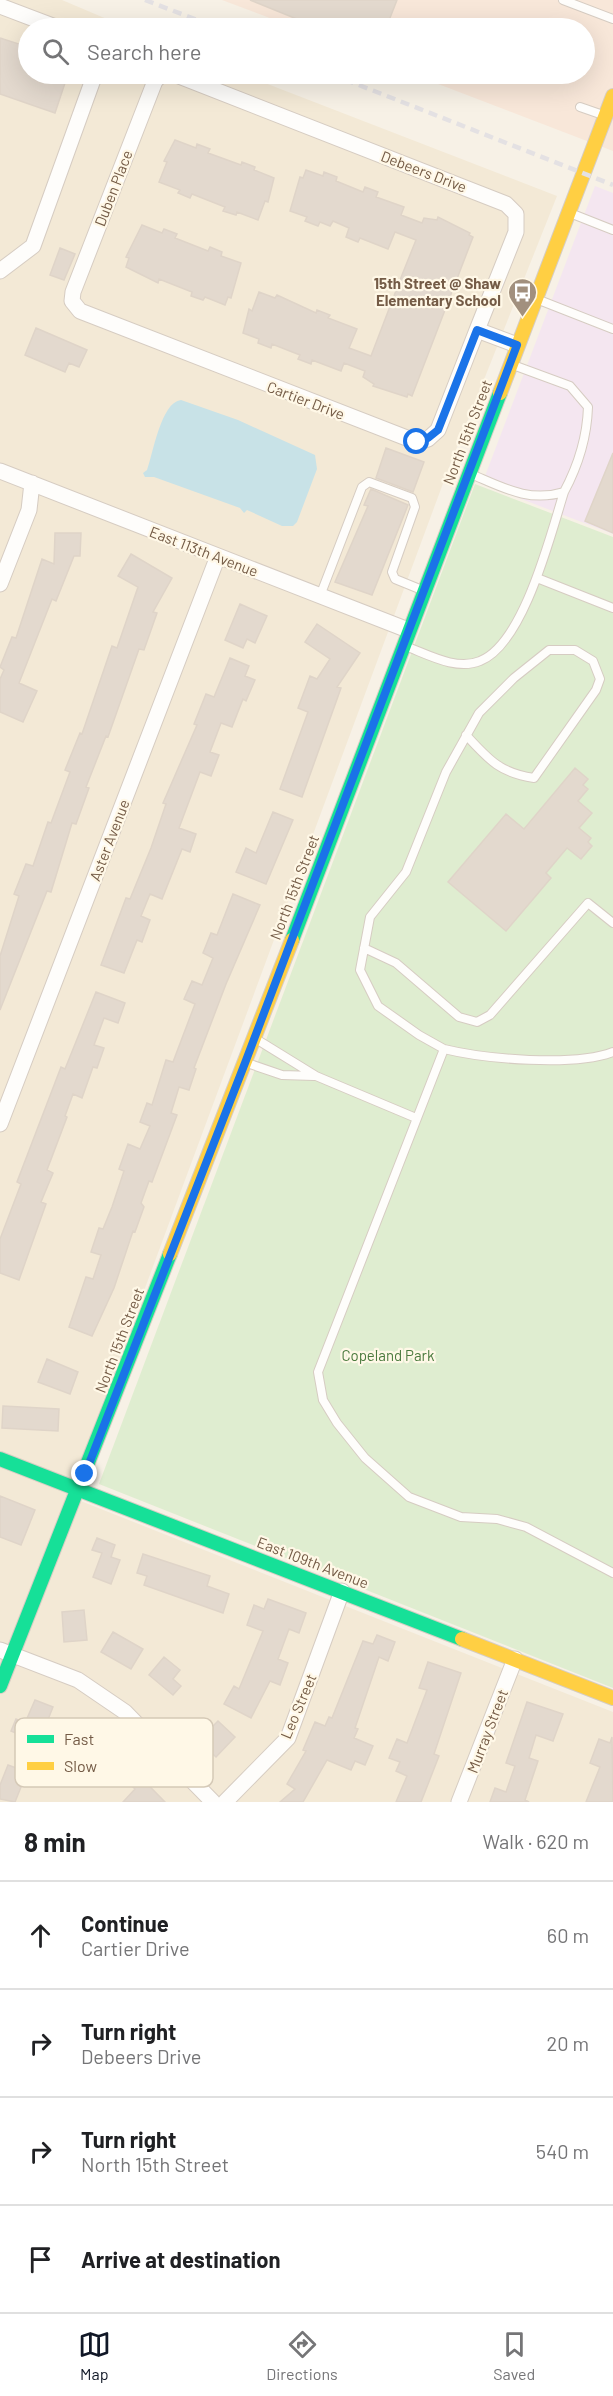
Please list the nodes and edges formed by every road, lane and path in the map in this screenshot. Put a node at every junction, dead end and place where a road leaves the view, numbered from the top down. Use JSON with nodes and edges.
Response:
{"nodes":[{"id":1,"x":563,"y":0,"type":"edge"},
{"id":2,"x":0,"y":6,"type":"edge"},
{"id":3,"x":32,"y":18,"type":"edge"},
{"id":4,"x":613,"y":20,"type":"edge"},
{"id":5,"x":91,"y":84,"type":"edge"},
{"id":6,"x":154,"y":84,"type":"edge"},
{"id":7,"x":200,"y":84,"type":"edge"},
{"id":8,"x":613,"y":96,"type":"edge"},
{"id":9,"x":580,"y":107,"type":"dead end"},
{"id":10,"x":609,"y":116,"type":"edge"},
{"id":11,"x":568,"y":213,"type":"junction"},
{"id":12,"x":613,"y":230,"type":"edge"},
{"id":13,"x":0,"y":271,"type":"edge"},
{"id":14,"x":535,"y":298,"type":"junction"},
{"id":15,"x":74,"y":305,"type":"joint"},
{"id":16,"x":613,"y":329,"type":"edge"},
{"id":17,"x":477,"y":330,"type":"junction"},
{"id":18,"x":517,"y":345,"type":"junction"},
{"id":19,"x":510,"y":364,"type":"junction"},
{"id":20,"x":0,"y":471,"type":"edge"},
{"id":21,"x":469,"y":473,"type":"junction"},
{"id":22,"x":32,"y":483,"type":"junction"},
{"id":23,"x":564,"y":492,"type":"junction"},
{"id":24,"x":219,"y":556,"type":"junction"},
{"id":25,"x":537,"y":578,"type":"junction"},
{"id":26,"x":0,"y":584,"type":"edge"},
{"id":27,"x":424,"y":591,"type":"junction"},
{"id":28,"x":320,"y":596,"type":"junction"},
{"id":29,"x":613,"y":608,"type":"edge"},
{"id":30,"x":408,"y":630,"type":"junction"},
{"id":31,"x":403,"y":645,"type":"junction"},
{"id":32,"x":466,"y":735,"type":"junction"},
{"id":33,"x":613,"y":923,"type":"edge"},
{"id":34,"x":364,"y":948,"type":"junction"},
{"id":35,"x":255,"y":1038,"type":"junction"},
{"id":36,"x":444,"y":1049,"type":"junction"},
{"id":37,"x":613,"y":1052,"type":"edge"},
{"id":38,"x":245,"y":1063,"type":"junction"},
{"id":39,"x":316,"y":1076,"type":"junction"},
{"id":40,"x":416,"y":1118,"type":"junction"},
{"id":41,"x":0,"y":1124,"type":"edge"},
{"id":42,"x":0,"y":1459,"type":"edge"},
{"id":43,"x":79,"y":1490,"type":"junction"},
{"id":44,"x":613,"y":1573,"type":"edge"},
{"id":45,"x":342,"y":1591,"type":"junction"},
{"id":46,"x":6,"y":1652,"type":"edge"},
{"id":47,"x":515,"y":1659,"type":"junction"},
{"id":48,"x":0,"y":1686,"type":"edge"},
{"id":49,"x":613,"y":1698,"type":"edge"},
{"id":50,"x":131,"y":1718,"type":"edge"},
{"id":51,"x":198,"y":1787,"type":"edge"},
{"id":52,"x":213,"y":1802,"type":"edge"},
{"id":53,"x":225,"y":1802,"type":"edge"},
{"id":54,"x":459,"y":1802,"type":"edge"}],
"edges":[{"from":1,"to":4,"type":"lane"},
{"from":2,"to":3,"type":"street"},
{"from":5,"to":13,"type":"street"},
{"from":6,"to":15,"type":"street","name":"Duben Place"},
{"from":7,"to":17,"type":"street","name":"Debeers Drive"},
{"from":8,"to":10,"type":"street","name":"North 15th Street"},
{"from":9,"to":10,"type":"lane"},
{"from":10,"to":11,"type":"street","name":"North 15th Street"},
{"from":11,"to":12,"type":"lane"},
{"from":11,"to":14,"type":"street","name":"North 15th Street"},
{"from":14,"to":16,"type":"lane"},
{"from":14,"to":18,"type":"street","name":"North 15th Street"},
{"from":15,"to":17,"type":"street","name":"Cartier Drive"},
{"from":17,"to":18,"type":"street"},
{"from":18,"to":19,"type":"street","name":"North 15th Street"},
{"from":19,"to":21,"type":"street","name":"North 15th Street"},
{"from":19,"to":23,"type":"lane"},
{"from":20,"to":22,"type":"street","name":"East 113th Avenue"},
{"from":21,"to":23,"type":"lane"},
{"from":21,"to":27,"type":"street","name":"North 15th Street"},
{"from":22,"to":24,"type":"street","name":"East 113th Avenue"},
{"from":22,"to":26,"type":"street"},
{"from":23,"to":25,"type":"lane"},
{"from":24,"to":28,"type":"street","name":"East 113th Avenue"},
{"from":24,"to":41,"type":"street","name":"Aster Avenue"},
{"from":25,"to":29,"type":"lane"},
{"from":25,"to":31,"type":"lane"},
{"from":27,"to":28,"type":"lane"},
{"from":27,"to":30,"type":"street","name":"North 15th Street"},
{"from":28,"to":30,"type":"street","name":"East 113th Avenue"},
{"from":30,"to":31,"type":"street","name":"North 15th Street"},
{"from":31,"to":35,"type":"street","name":"North 15th Street"},
{"from":32,"to":32,"type":"lane"},
{"from":32,"to":34,"type":"lane"},
{"from":33,"to":34,"type":"lane"},
{"from":34,"to":36,"type":"lane"},
{"from":35,"to":38,"type":"street","name":"North 15th Street"},
{"from":35,"to":39,"type":"lane"},
{"from":36,"to":37,"type":"lane"},
{"from":36,"to":40,"type":"lane"},
{"from":38,"to":39,"type":"lane"},
{"from":38,"to":43,"type":"street","name":"North 15th Street"},
{"from":39,"to":40,"type":"lane"},
{"from":40,"to":44,"type":"lane"},
{"from":42,"to":43,"type":"street","name":"East 109th Avenue"},
{"from":43,"to":45,"type":"street","name":"East 109th Avenue"},
{"from":43,"to":46,"type":"street","name":"North 15th Street"},
{"from":45,"to":47,"type":"street","name":"East 109th Avenue"},
{"from":45,"to":53,"type":"street","name":"Leo Street"},
{"from":46,"to":48,"type":"street","name":"North 15th Street"},
{"from":46,"to":50,"type":"street"},
{"from":47,"to":49,"type":"street","name":"East 109th Avenue"},
{"from":47,"to":54,"type":"street","name":"Murray Street"},
{"from":51,"to":52,"type":"street"}]}
